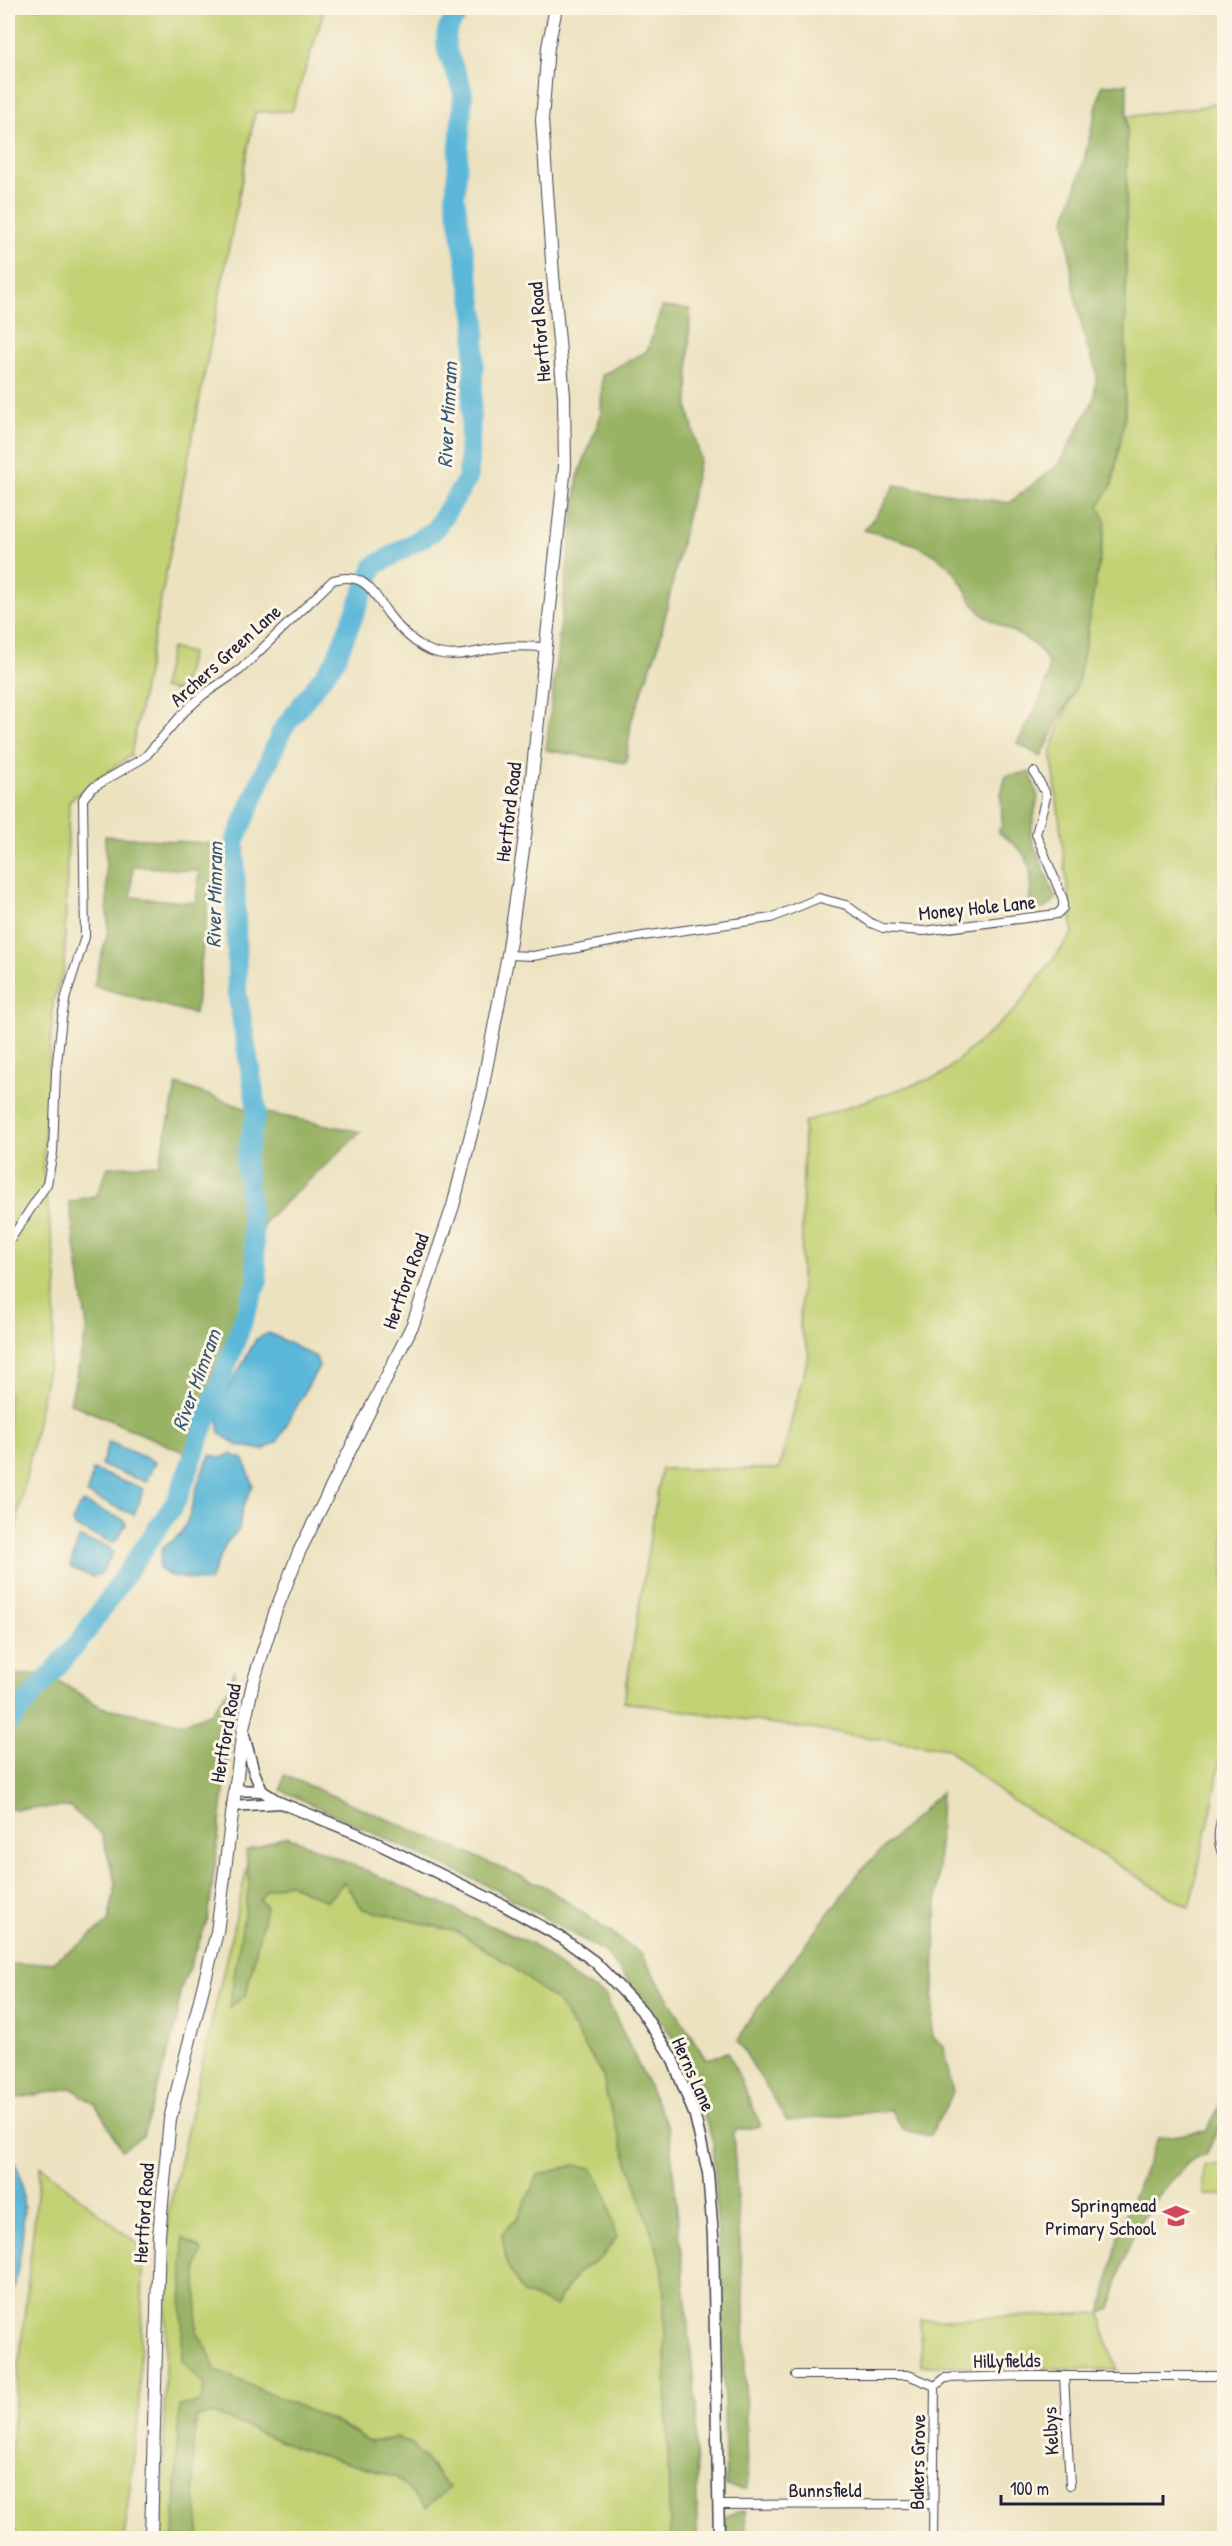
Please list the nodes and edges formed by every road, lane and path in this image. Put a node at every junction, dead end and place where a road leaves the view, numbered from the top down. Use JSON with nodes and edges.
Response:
{"nodes":[{"id":1,"x":556,"y":8,"type":"edge"},
{"id":2,"x":546,"y":648,"type":"junction"},
{"id":3,"x":1034,"y":772,"type":"dead end"},
{"id":4,"x":508,"y":955,"type":"junction"},
{"id":5,"x":8,"y":1243,"type":"edge"},
{"id":6,"x":243,"y":1729,"type":"junction"},
{"id":7,"x":234,"y":1790,"type":"junction"},
{"id":8,"x":262,"y":1791,"type":"junction"},
{"id":9,"x":281,"y":1803,"type":"junction"},
{"id":10,"x":232,"y":1806,"type":"junction"},
{"id":11,"x":1224,"y":1813,"type":"edge"},
{"id":12,"x":1224,"y":1858,"type":"edge"},
{"id":13,"x":796,"y":2375,"type":"dead end"},
{"id":14,"x":1064,"y":2376,"type":"junction"},
{"id":15,"x":1224,"y":2376,"type":"edge"},
{"id":16,"x":935,"y":2386,"type":"junction"},
{"id":17,"x":1070,"y":2485,"type":"dead end"},
{"id":18,"x":933,"y":2504,"type":"junction"},
{"id":19,"x":718,"y":2505,"type":"junction"},
{"id":20,"x":151,"y":2538,"type":"edge"},
{"id":21,"x":719,"y":2538,"type":"edge"},
{"id":22,"x":933,"y":2538,"type":"edge"}],
"edges":[{"from":1,"to":2,"type":"main road","name":"Hertford Road"},
{"from":2,"to":4,"type":"main road","name":"Hertford Road"},
{"from":2,"to":5,"type":"street","name":"Archers Green Lane"},
{"from":3,"to":4,"type":"street","name":"Money Hole Lane"},
{"from":4,"to":6,"type":"main road","name":"Hertford Road"},
{"from":6,"to":7,"type":"main road","name":"Hertford Road"},
{"from":6,"to":8,"type":"street"},
{"from":7,"to":8,"type":"street"},
{"from":7,"to":10,"type":"main road","name":"Hertford Road"},
{"from":8,"to":9,"type":"street","name":"Herns Lane"},
{"from":9,"to":10,"type":"street","name":"Herns Lane"},
{"from":9,"to":19,"type":"street","name":"Herns Lane"},
{"from":10,"to":20,"type":"main road","name":"Hertford Road"},
{"from":11,"to":12,"type":"street"},
{"from":13,"to":16,"type":"street"},
{"from":14,"to":15,"type":"street","name":"Hillyfields"},
{"from":14,"to":16,"type":"street","name":"Hillyfields"},
{"from":14,"to":17,"type":"street","name":"Kelbys"},
{"from":16,"to":18,"type":"street","name":"Bakers Grove"},
{"from":18,"to":19,"type":"street","name":"Bunnsfield"},
{"from":18,"to":22,"type":"street","name":"Bakers Grove"},
{"from":19,"to":21,"type":"street","name":"Herns Lane"}]}
